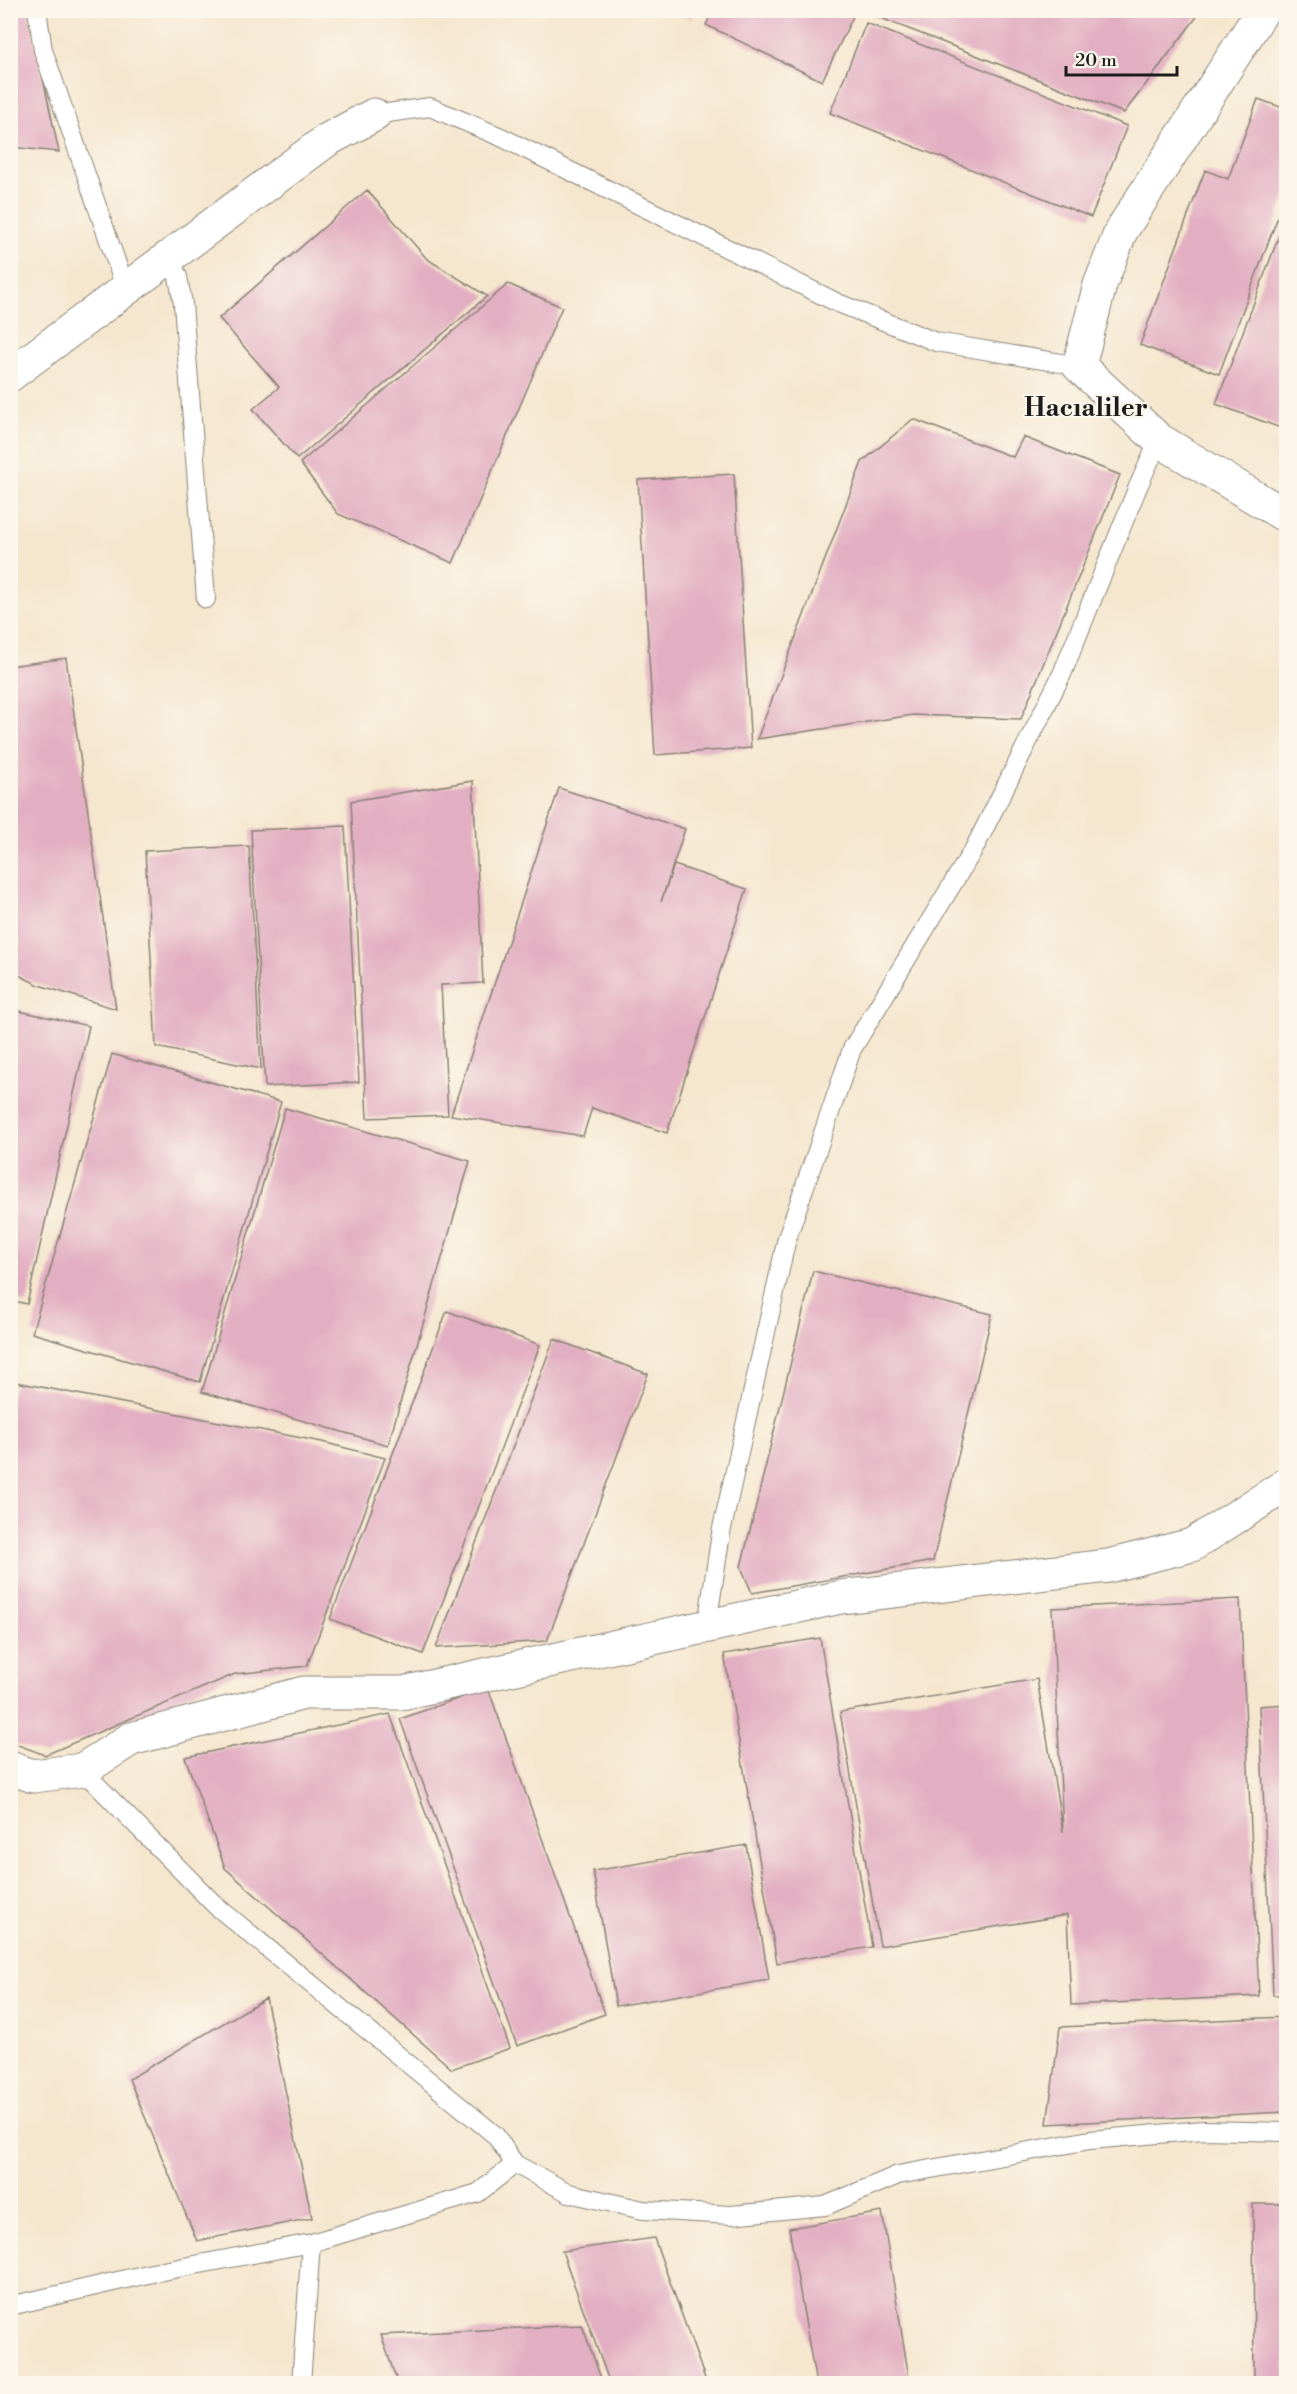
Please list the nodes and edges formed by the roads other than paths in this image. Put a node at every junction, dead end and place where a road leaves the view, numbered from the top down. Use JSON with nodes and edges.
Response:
{"nodes":[{"id":1,"x":37,"y":10,"type":"edge"},
{"id":2,"x":1263,"y":10,"type":"edge"},
{"id":3,"x":374,"y":115,"type":"joint"},
{"id":4,"x":170,"y":258,"type":"junction"},
{"id":5,"x":126,"y":290,"type":"junction"},
{"id":6,"x":1079,"y":366,"type":"junction"},
{"id":7,"x":10,"y":375,"type":"edge"},
{"id":8,"x":1159,"y":440,"type":"junction"},
{"id":9,"x":1287,"y":516,"type":"edge"},
{"id":10,"x":206,"y":599,"type":"dead end"},
{"id":11,"x":1287,"y":1485,"type":"edge"},
{"id":12,"x":707,"y":1625,"type":"junction"},
{"id":13,"x":10,"y":1768,"type":"edge"},
{"id":14,"x":82,"y":1770,"type":"junction"},
{"id":15,"x":1287,"y":2132,"type":"edge"},
{"id":16,"x":515,"y":2164,"type":"junction"},
{"id":17,"x":311,"y":2243,"type":"junction"},
{"id":18,"x":10,"y":2306,"type":"edge"},
{"id":19,"x":301,"y":2384,"type":"edge"}],
"edges":[{"from":1,"to":5,"type":"lane"},
{"from":2,"to":6,"type":"street"},
{"from":3,"to":4,"type":"street"},
{"from":3,"to":6,"type":"lane"},
{"from":4,"to":5,"type":"street"},
{"from":4,"to":10,"type":"lane"},
{"from":5,"to":7,"type":"street"},
{"from":6,"to":8,"type":"street"},
{"from":8,"to":9,"type":"street"},
{"from":8,"to":12,"type":"lane"},
{"from":11,"to":12,"type":"street"},
{"from":12,"to":14,"type":"street"},
{"from":13,"to":14,"type":"street"},
{"from":14,"to":16,"type":"lane"},
{"from":15,"to":16,"type":"lane"},
{"from":16,"to":17,"type":"lane"},
{"from":17,"to":18,"type":"lane"},
{"from":17,"to":19,"type":"lane"}]}
